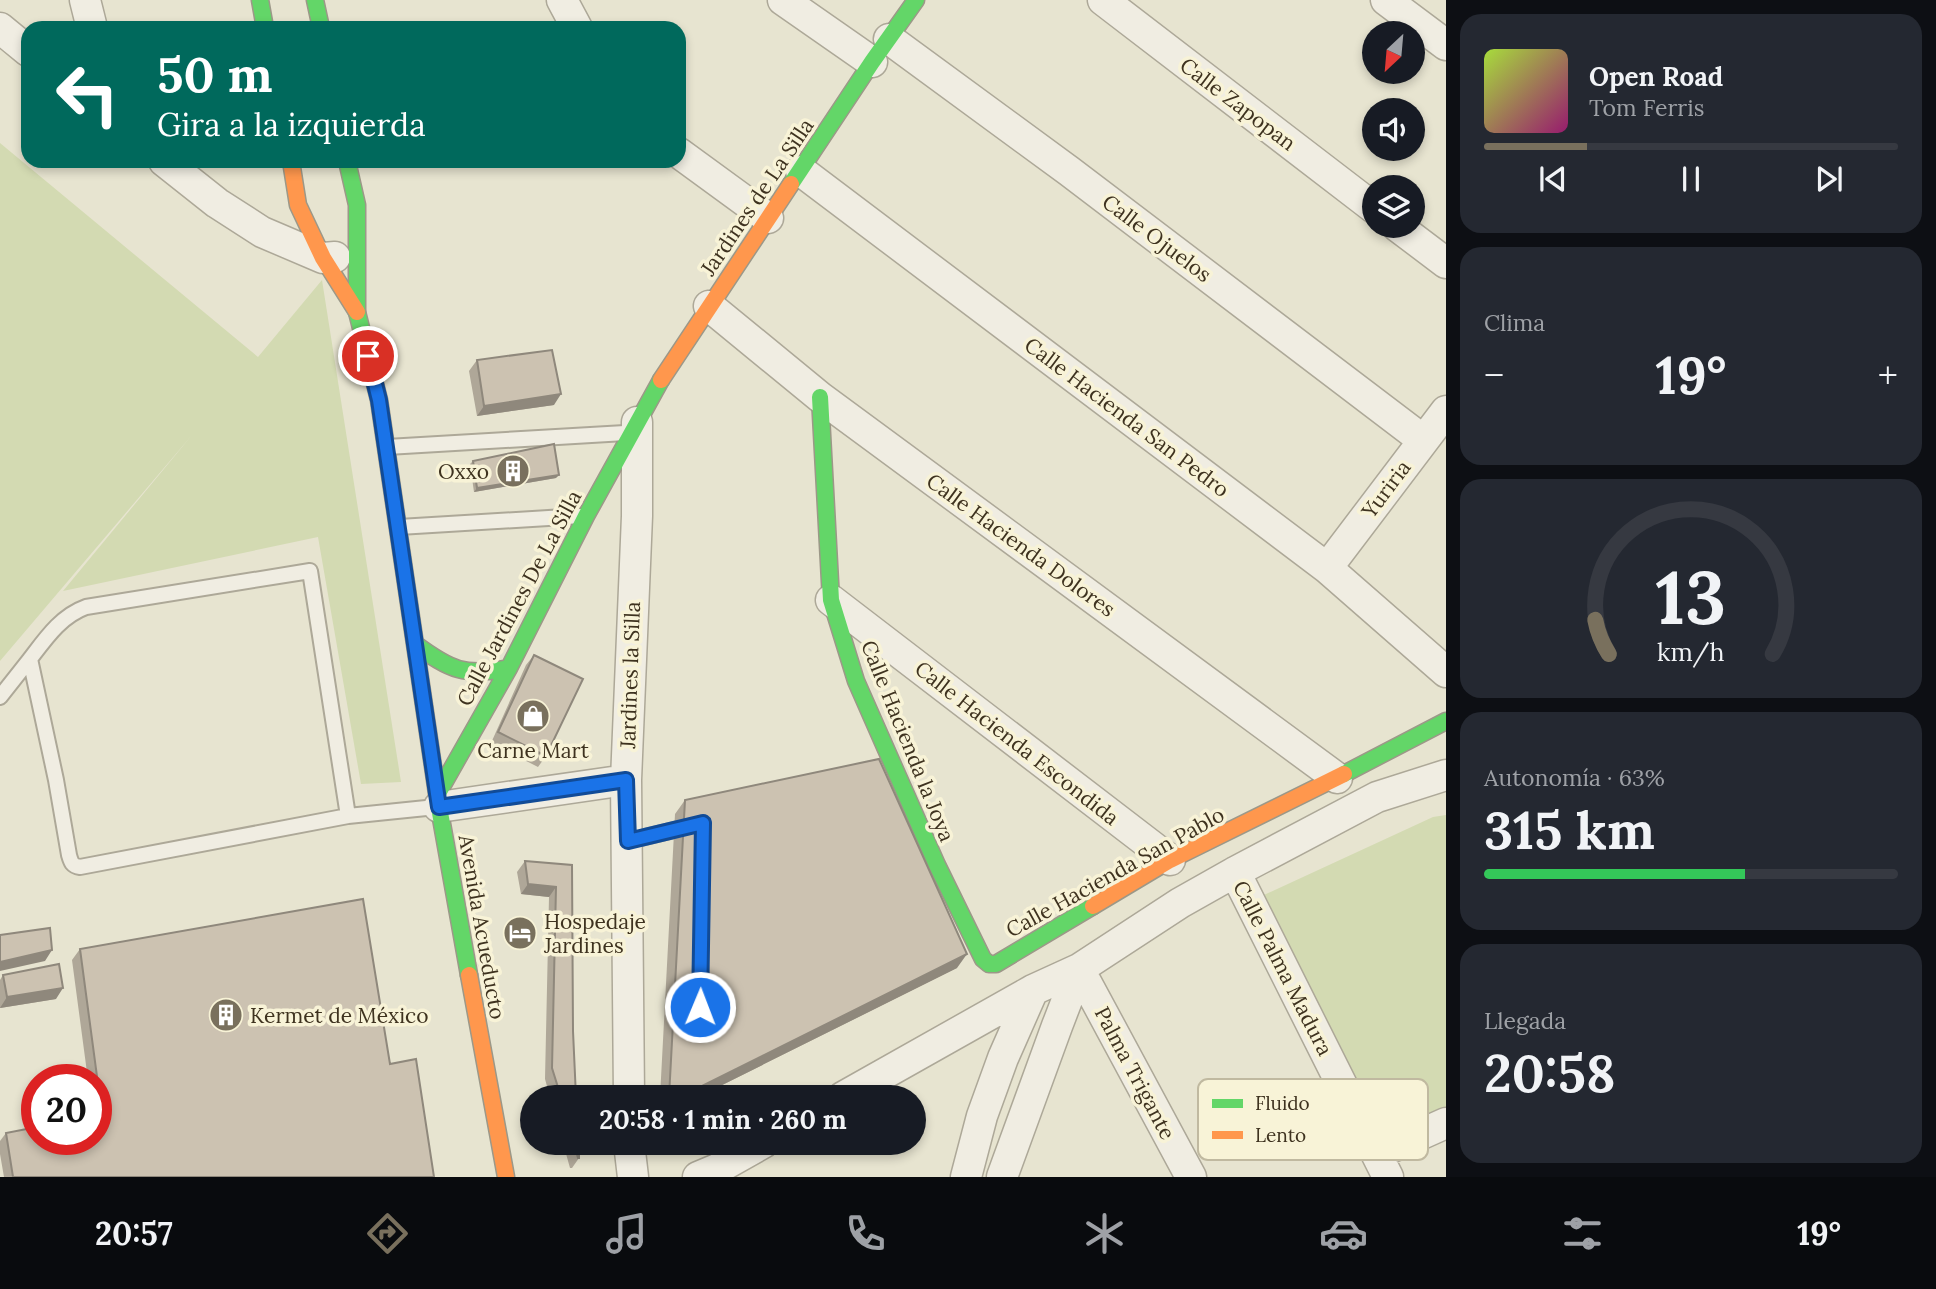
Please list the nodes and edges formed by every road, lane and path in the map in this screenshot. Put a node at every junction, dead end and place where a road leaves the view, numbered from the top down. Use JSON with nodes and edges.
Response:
{"nodes":[{"id":1,"x":85,"y":0,"type":"edge"},
{"id":2,"x":260,"y":0,"type":"edge"},
{"id":3,"x":315,"y":0,"type":"edge"},
{"id":4,"x":562,"y":0,"type":"edge"},
{"id":5,"x":783,"y":0,"type":"edge"},
{"id":6,"x":916,"y":0,"type":"edge"},
{"id":7,"x":1103,"y":0,"type":"edge"},
{"id":8,"x":1386,"y":0,"type":"edge"},
{"id":9,"x":90,"y":21,"type":"edge"},
{"id":10,"x":264,"y":21,"type":"edge"},
{"id":11,"x":320,"y":21,"type":"edge"},
{"id":12,"x":573,"y":21,"type":"edge"},
{"id":13,"x":0,"y":28,"type":"edge"},
{"id":14,"x":21,"y":45,"type":"edge"},
{"id":15,"x":1446,"y":45,"type":"edge"},
{"id":16,"x":881,"y":51,"type":"junction"},
{"id":17,"x":686,"y":158,"type":"edge"},
{"id":18,"x":173,"y":168,"type":"edge"},
{"id":19,"x":292,"y":168,"type":"edge"},
{"id":20,"x":349,"y":168,"type":"edge"},
{"id":21,"x":801,"y":171,"type":"junction"},
{"id":22,"x":1362,"y":199,"type":"edge"},
{"id":23,"x":768,"y":218,"type":"junction"},
{"id":24,"x":1413,"y":238,"type":"edge"},
{"id":25,"x":358,"y":257,"type":"junction"},
{"id":26,"x":323,"y":258,"type":"junction"},
{"id":27,"x":1446,"y":263,"type":"edge"},
{"id":28,"x":709,"y":306,"type":"junction"},
{"id":29,"x":357,"y":312,"type":"junction"},
{"id":30,"x":820,"y":397,"type":"junction"},
{"id":31,"x":1446,"y":411,"type":"edge"},
{"id":32,"x":634,"y":427,"type":"junction"},
{"id":33,"x":1423,"y":440,"type":"junction"},
{"id":34,"x":386,"y":447,"type":"junction"},
{"id":35,"x":586,"y":516,"type":"junction"},
{"id":36,"x":397,"y":527,"type":"junction"},
{"id":37,"x":1327,"y":568,"type":"junction"},
{"id":38,"x":831,"y":600,"type":"junction"},
{"id":39,"x":415,"y":644,"type":"junction"},
{"id":40,"x":30,"y":660,"type":"junction"},
{"id":41,"x":509,"y":668,"type":"junction"},
{"id":42,"x":1446,"y":672,"type":"edge"},
{"id":43,"x":0,"y":697,"type":"edge"},
{"id":44,"x":1446,"y":721,"type":"edge"},
{"id":45,"x":1446,"y":775,"type":"edge"},
{"id":46,"x":1337,"y":778,"type":"junction"},
{"id":47,"x":626,"y":780,"type":"junction"},
{"id":48,"x":438,"y":801,"type":"junction"},
{"id":49,"x":348,"y":816,"type":"junction"},
{"id":50,"x":703,"y":836,"type":"edge"},
{"id":51,"x":628,"y":841,"type":"junction"},
{"id":52,"x":1170,"y":860,"type":"junction"},
{"id":53,"x":1235,"y":872,"type":"junction"},
{"id":54,"x":989,"y":964,"type":"joint"},
{"id":55,"x":1079,"y":969,"type":"junction"},
{"id":56,"x":1033,"y":990,"type":"junction"},
{"id":57,"x":1338,"y":1079,"type":"edge"},
{"id":58,"x":629,"y":1085,"type":"edge"},
{"id":59,"x":864,"y":1085,"type":"edge"},
{"id":60,"x":1446,"y":1123,"type":"edge"},
{"id":61,"x":1428,"y":1135,"type":"edge"},
{"id":62,"x":630,"y":1155,"type":"edge"},
{"id":63,"x":749,"y":1155,"type":"edge"},
{"id":64,"x":732,"y":1170,"type":"edge"},
{"id":65,"x":975,"y":1175,"type":"edge"},
{"id":66,"x":506,"y":1177,"type":"edge"},
{"id":67,"x":633,"y":1177,"type":"edge"},
{"id":68,"x":698,"y":1177,"type":"edge"},
{"id":69,"x":1002,"y":1177,"type":"edge"},
{"id":70,"x":1191,"y":1177,"type":"edge"}],
"edges":[{"from":1,"to":9,"type":"street"},
{"from":2,"to":10,"type":"street"},
{"from":3,"to":11,"type":"street"},
{"from":4,"to":12,"type":"street"},
{"from":5,"to":16,"type":"street","name":"Calle Ojuelos"},
{"from":6,"to":16,"type":"street","name":"Jardines de La Silla"},
{"from":7,"to":22,"type":"street","name":"Calle Zapopan"},
{"from":8,"to":15,"type":"street"},
{"from":13,"to":14,"type":"street"},
{"from":16,"to":21,"type":"street","name":"Jardines de La Silla"},
{"from":16,"to":33,"type":"street","name":"Calle Ojuelos"},
{"from":17,"to":23,"type":"street"},
{"from":18,"to":26,"type":"street"},
{"from":19,"to":26,"type":"street","name":"Avenida Acueducto"},
{"from":20,"to":25,"type":"street","name":"Avenida Acueducto"},
{"from":21,"to":23,"type":"street","name":"Jardines de La Silla"},
{"from":21,"to":37,"type":"street","name":"Calle Hacienda San Pedro"},
{"from":23,"to":28,"type":"street","name":"Jardines de La Silla"},
{"from":24,"to":27,"type":"street"},
{"from":25,"to":26,"type":"street"},
{"from":25,"to":29,"type":"street","name":"Avenida Acueducto"},
{"from":26,"to":29,"type":"street","name":"Avenida Acueducto"},
{"from":28,"to":30,"type":"street","name":"Calle Hacienda Dolores"},
{"from":28,"to":32,"type":"street","name":"Jardines de La Silla"},
{"from":29,"to":34,"type":"street","name":"Avenida Acueducto"},
{"from":30,"to":38,"type":"street","name":"Calle Hacienda la Joya"},
{"from":30,"to":46,"type":"street","name":"Calle Hacienda Dolores"},
{"from":31,"to":33,"type":"street","name":"Yuriria"},
{"from":32,"to":34,"type":"lane"},
{"from":32,"to":35,"type":"street","name":"Calle Jardines De La Silla"},
{"from":32,"to":47,"type":"street","name":"Jardines la Silla"},
{"from":33,"to":37,"type":"street","name":"Yuriria"},
{"from":34,"to":36,"type":"street","name":"Avenida Acueducto"},
{"from":35,"to":36,"type":"lane"},
{"from":35,"to":41,"type":"street","name":"Calle Jardines De La Silla"},
{"from":36,"to":39,"type":"street","name":"Avenida Acueducto"},
{"from":37,"to":42,"type":"street","name":"Calle Hacienda San Pedro"},
{"from":38,"to":52,"type":"street","name":"Calle Hacienda Escondida"},
{"from":38,"to":54,"type":"street","name":"Calle Hacienda la Joya"},
{"from":39,"to":41,"type":"street"},
{"from":39,"to":48,"type":"street","name":"Avenida Acueducto"},
{"from":40,"to":43,"type":"lane"},
{"from":40,"to":49,"type":"lane"},
{"from":40,"to":49,"type":"lane"},
{"from":41,"to":48,"type":"street","name":"Calle Jardines De La Silla"},
{"from":44,"to":46,"type":"street","name":"Calle Hacienda San Pablo"},
{"from":45,"to":53,"type":"street"},
{"from":46,"to":52,"type":"street","name":"Calle Hacienda San Pablo"},
{"from":47,"to":48,"type":"street"},
{"from":47,"to":51,"type":"street","name":"Jardines la Silla"},
{"from":48,"to":49,"type":"lane"},
{"from":48,"to":66,"type":"street","name":"Avenida Acueducto"},
{"from":50,"to":51,"type":"lane"},
{"from":51,"to":58,"type":"street","name":"Jardines la Silla"},
{"from":52,"to":54,"type":"street","name":"Calle Hacienda San Pablo"},
{"from":53,"to":55,"type":"street"},
{"from":53,"to":57,"type":"street","name":"Calle Palma Madura"},
{"from":55,"to":56,"type":"street"},
{"from":55,"to":69,"type":"street"},
{"from":55,"to":70,"type":"street","name":"Palma Trigante"},
{"from":56,"to":59,"type":"street"},
{"from":56,"to":65,"type":"street"},
{"from":60,"to":61,"type":"street"},
{"from":62,"to":67,"type":"street"},
{"from":63,"to":64,"type":"street"},
{"from":64,"to":68,"type":"street"}]}
